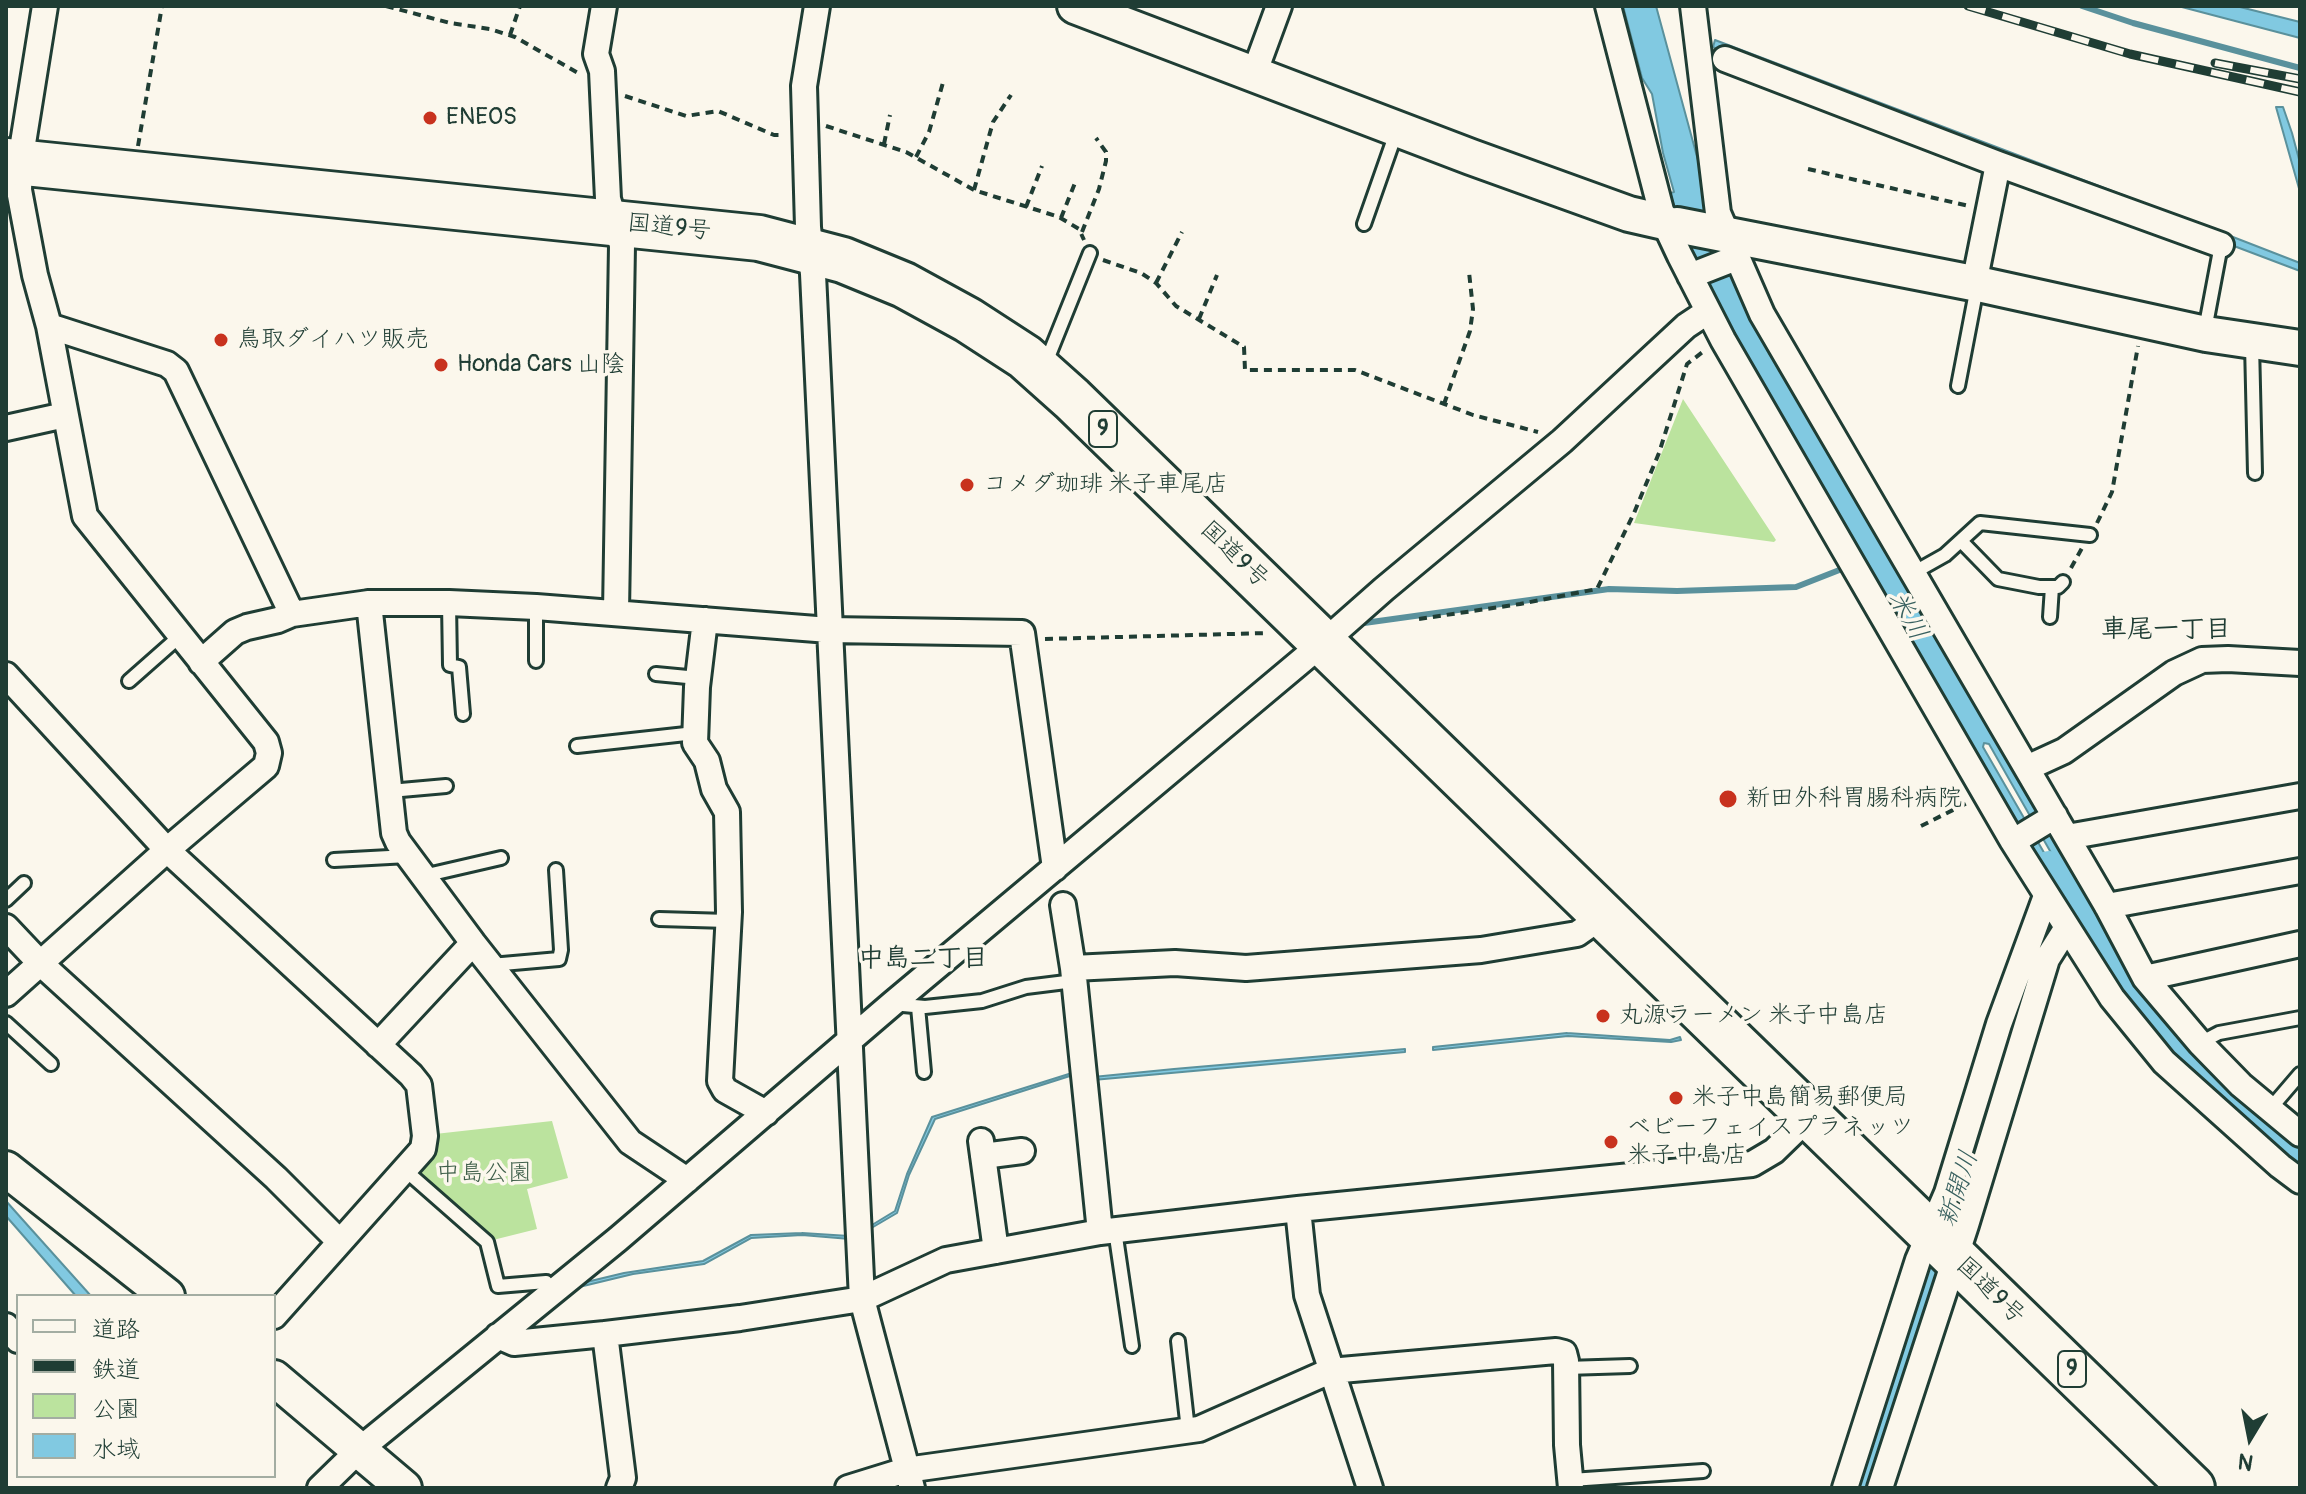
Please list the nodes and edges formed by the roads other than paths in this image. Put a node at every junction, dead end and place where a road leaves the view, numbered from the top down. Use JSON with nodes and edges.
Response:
{"nodes":[{"id":1,"x":45,"y":6,"type":"edge"},
{"id":2,"x":604,"y":6,"type":"edge"},
{"id":3,"x":817,"y":6,"type":"edge"},
{"id":4,"x":1075,"y":6,"type":"edge"},
{"id":5,"x":1279,"y":6,"type":"edge"},
{"id":6,"x":1608,"y":6,"type":"edge"},
{"id":7,"x":1693,"y":6,"type":"edge"},
{"id":8,"x":1725,"y":59,"type":"dead end"},
{"id":9,"x":1254,"y":74,"type":"junction"},
{"id":10,"x":1397,"y":129,"type":"junction"},
{"id":11,"x":13,"y":162,"type":"edge"},
{"id":12,"x":1998,"y":164,"type":"junction"},
{"id":13,"x":616,"y":222,"type":"junction"},
{"id":14,"x":1364,"y":224,"type":"dead end"},
{"id":15,"x":1670,"y":224,"type":"junction"},
{"id":16,"x":2221,"y":245,"type":"joint"},
{"id":17,"x":1729,"y":246,"type":"junction"},
{"id":18,"x":811,"y":250,"type":"junction"},
{"id":19,"x":1090,"y":253,"type":"road end"},
{"id":20,"x":1693,"y":275,"type":"junction"},
{"id":21,"x":1976,"y":284,"type":"junction"},
{"id":22,"x":1707,"y":312,"type":"junction"},
{"id":23,"x":49,"y":326,"type":"junction"},
{"id":24,"x":2205,"y":333,"type":"junction"},
{"id":25,"x":2251,"y":341,"type":"junction"},
{"id":26,"x":2300,"y":348,"type":"edge"},
{"id":27,"x":1042,"y":372,"type":"junction"},
{"id":28,"x":1958,"y":386,"type":"dead end"},
{"id":29,"x":65,"y":415,"type":"junction"},
{"id":30,"x":6,"y":428,"type":"edge"},
{"id":31,"x":2255,"y":473,"type":"dead end"},
{"id":32,"x":2090,"y":535,"type":"road end"},
{"id":33,"x":1961,"y":541,"type":"junction"},
{"id":34,"x":1913,"y":573,"type":"junction"},
{"id":35,"x":369,"y":603,"type":"junction"},
{"id":36,"x":449,"y":603,"type":"junction"},
{"id":37,"x":536,"y":607,"type":"junction"},
{"id":38,"x":616,"y":612,"type":"junction"},
{"id":39,"x":292,"y":614,"type":"junction"},
{"id":40,"x":2050,"y":617,"type":"dead end"},
{"id":41,"x":705,"y":620,"type":"junction"},
{"id":42,"x":829,"y":630,"type":"junction"},
{"id":43,"x":180,"y":636,"type":"junction"},
{"id":44,"x":1324,"y":642,"type":"junction"},
{"id":45,"x":536,"y":661,"type":"dead end"},
{"id":46,"x":201,"y":662,"type":"junction"},
{"id":47,"x":2300,"y":663,"type":"edge"},
{"id":48,"x":656,"y":674,"type":"dead end"},
{"id":49,"x":6,"y":675,"type":"edge"},
{"id":50,"x":698,"y":678,"type":"junction"},
{"id":51,"x":129,"y":681,"type":"dead end"},
{"id":52,"x":463,"y":714,"type":"dead end"},
{"id":53,"x":695,"y":733,"type":"junction"},
{"id":54,"x":577,"y":746,"type":"dead end"},
{"id":55,"x":2027,"y":768,"type":"junction"},
{"id":56,"x":446,"y":786,"type":"dead end"},
{"id":57,"x":390,"y":791,"type":"junction"},
{"id":58,"x":2300,"y":796,"type":"edge"},
{"id":59,"x":2057,"y":824,"type":"junction"},
{"id":60,"x":2018,"y":839,"type":"junction"},
{"id":61,"x":167,"y":850,"type":"junction"},
{"id":62,"x":408,"y":856,"type":"junction"},
{"id":63,"x":501,"y":858,"type":"dead end"},
{"id":64,"x":334,"y":860,"type":"dead end"},
{"id":65,"x":1055,"y":868,"type":"junction"},
{"id":66,"x":556,"y":870,"type":"dead end"},
{"id":67,"x":2300,"y":871,"type":"edge"},
{"id":68,"x":423,"y":876,"type":"junction"},
{"id":69,"x":24,"y":883,"type":"dead end"},
{"id":70,"x":2046,"y":896,"type":"junction"},
{"id":71,"x":6,"y":900,"type":"edge"},
{"id":72,"x":1063,"y":905,"type":"dead end"},
{"id":73,"x":2107,"y":906,"type":"junction"},
{"id":74,"x":1604,"y":915,"type":"junction"},
{"id":75,"x":659,"y":919,"type":"dead end"},
{"id":76,"x":728,"y":921,"type":"junction"},
{"id":77,"x":6,"y":927,"type":"edge"},
{"id":78,"x":2066,"y":929,"type":"junction"},
{"id":79,"x":473,"y":943,"type":"junction"},
{"id":80,"x":2300,"y":944,"type":"edge"},
{"id":81,"x":40,"y":963,"type":"junction"},
{"id":82,"x":491,"y":965,"type":"junction"},
{"id":83,"x":1074,"y":975,"type":"junction"},
{"id":84,"x":2145,"y":978,"type":"junction"},
{"id":85,"x":6,"y":994,"type":"edge"},
{"id":86,"x":892,"y":1004,"type":"junction"},
{"id":87,"x":918,"y":1007,"type":"junction"},
{"id":88,"x":2300,"y":1018,"type":"edge"},
{"id":89,"x":6,"y":1023,"type":"edge"},
{"id":90,"x":850,"y":1041,"type":"junction"},
{"id":91,"x":2200,"y":1043,"type":"junction"},
{"id":92,"x":378,"y":1045,"type":"junction"},
{"id":93,"x":51,"y":1064,"type":"dead end"},
{"id":94,"x":924,"y":1072,"type":"dead end"},
{"id":95,"x":2300,"y":1074,"type":"edge"},
{"id":96,"x":2226,"y":1095,"type":"junction"},
{"id":97,"x":2270,"y":1109,"type":"junction"},
{"id":98,"x":766,"y":1113,"type":"junction"},
{"id":99,"x":1809,"y":1117,"type":"junction"},
{"id":100,"x":2300,"y":1134,"type":"edge"},
{"id":101,"x":1022,"y":1151,"type":"dead end"},
{"id":102,"x":6,"y":1169,"type":"edge"},
{"id":103,"x":405,"y":1170,"type":"junction"},
{"id":104,"x":687,"y":1180,"type":"junction"},
{"id":105,"x":2300,"y":1181,"type":"edge"},
{"id":106,"x":1298,"y":1209,"type":"junction"},
{"id":107,"x":1107,"y":1231,"type":"junction"},
{"id":108,"x":340,"y":1242,"type":"junction"},
{"id":109,"x":1942,"y":1244,"type":"junction"},
{"id":110,"x":996,"y":1251,"type":"junction"},
{"id":111,"x":550,"y":1293,"type":"junction"},
{"id":112,"x":164,"y":1294,"type":"edge"},
{"id":113,"x":862,"y":1299,"type":"junction"},
{"id":114,"x":276,"y":1314,"type":"edge"},
{"id":115,"x":605,"y":1334,"type":"junction"},
{"id":116,"x":498,"y":1336,"type":"junction"},
{"id":117,"x":1178,"y":1341,"type":"dead end"},
{"id":118,"x":1132,"y":1346,"type":"dead end"},
{"id":119,"x":1630,"y":1366,"type":"dead end"},
{"id":120,"x":1566,"y":1368,"type":"junction"},
{"id":121,"x":1330,"y":1371,"type":"junction"},
{"id":122,"x":276,"y":1380,"type":"edge"},
{"id":123,"x":1188,"y":1430,"type":"junction"},
{"id":124,"x":359,"y":1450,"type":"junction"},
{"id":125,"x":1703,"y":1471,"type":"dead end"},
{"id":126,"x":909,"y":1479,"type":"edge"},
{"id":127,"x":1571,"y":1484,"type":"edge"},
{"id":128,"x":320,"y":1488,"type":"edge"},
{"id":129,"x":404,"y":1488,"type":"edge"},
{"id":130,"x":619,"y":1488,"type":"edge"},
{"id":131,"x":848,"y":1488,"type":"edge"},
{"id":132,"x":1370,"y":1488,"type":"edge"},
{"id":133,"x":1845,"y":1488,"type":"edge"},
{"id":134,"x":1880,"y":1488,"type":"edge"},
{"id":135,"x":2192,"y":1488,"type":"edge"}],
"edges":[{"from":1,"to":11,"type":"street"},
{"from":2,"to":13,"type":"street"},
{"from":3,"to":18,"type":"street"},
{"from":4,"to":9,"type":"street"},
{"from":5,"to":9,"type":"street"},
{"from":6,"to":15,"type":"street"},
{"from":7,"to":17,"type":"street"},
{"from":8,"to":12,"type":"street"},
{"from":9,"to":10,"type":"street"},
{"from":10,"to":14,"type":"lane"},
{"from":10,"to":15,"type":"street"},
{"from":11,"to":13,"type":"highway","name":"国道9号","number":"9"},
{"from":11,"to":23,"type":"street"},
{"from":12,"to":16,"type":"street"},
{"from":12,"to":21,"type":"street"},
{"from":13,"to":18,"type":"highway","name":"国道9号","number":"9"},
{"from":13,"to":38,"type":"street"},
{"from":15,"to":17,"type":"street"},
{"from":15,"to":20,"type":"street"},
{"from":16,"to":24,"type":"lane"},
{"from":17,"to":20,"type":"street"},
{"from":17,"to":21,"type":"street"},
{"from":17,"to":34,"type":"street"},
{"from":18,"to":27,"type":"highway","name":"国道9号","number":"9"},
{"from":18,"to":42,"type":"street"},
{"from":19,"to":27,"type":"lane"},
{"from":20,"to":22,"type":"street"},
{"from":21,"to":24,"type":"street"},
{"from":21,"to":28,"type":"lane"},
{"from":22,"to":44,"type":"street"},
{"from":22,"to":60,"type":"street"},
{"from":23,"to":29,"type":"street"},
{"from":23,"to":39,"type":"street"},
{"from":24,"to":25,"type":"street"},
{"from":25,"to":26,"type":"street"},
{"from":25,"to":31,"type":"lane"},
{"from":27,"to":44,"type":"highway","name":"国道9号","number":"9"},
{"from":29,"to":30,"type":"street"},
{"from":29,"to":43,"type":"street"},
{"from":32,"to":33,"type":"lane"},
{"from":33,"to":34,"type":"lane"},
{"from":33,"to":40,"type":"lane"},
{"from":34,"to":55,"type":"street"},
{"from":35,"to":36,"type":"street"},
{"from":35,"to":39,"type":"street"},
{"from":35,"to":57,"type":"street"},
{"from":36,"to":37,"type":"street"},
{"from":36,"to":52,"type":"lane"},
{"from":37,"to":38,"type":"street"},
{"from":37,"to":45,"type":"lane"},
{"from":38,"to":41,"type":"street"},
{"from":39,"to":46,"type":"street"},
{"from":41,"to":42,"type":"street"},
{"from":41,"to":50,"type":"street"},
{"from":42,"to":65,"type":"street"},
{"from":42,"to":90,"type":"street"},
{"from":43,"to":46,"type":"street"},
{"from":43,"to":51,"type":"lane"},
{"from":44,"to":65,"type":"street"},
{"from":44,"to":74,"type":"highway","name":"国道9号","number":"9"},
{"from":46,"to":61,"type":"street"},
{"from":47,"to":55,"type":"street"},
{"from":48,"to":50,"type":"lane"},
{"from":49,"to":61,"type":"street"},
{"from":50,"to":53,"type":"street"},
{"from":53,"to":54,"type":"lane"},
{"from":53,"to":76,"type":"street"},
{"from":55,"to":59,"type":"street"},
{"from":56,"to":57,"type":"lane"},
{"from":57,"to":62,"type":"street"},
{"from":58,"to":59,"type":"street"},
{"from":59,"to":60,"type":"street"},
{"from":59,"to":73,"type":"street"},
{"from":60,"to":70,"type":"street"},
{"from":61,"to":81,"type":"street"},
{"from":61,"to":92,"type":"street"},
{"from":62,"to":64,"type":"lane"},
{"from":62,"to":68,"type":"street"},
{"from":63,"to":68,"type":"lane"},
{"from":65,"to":86,"type":"street"},
{"from":66,"to":82,"type":"lane"},
{"from":67,"to":73,"type":"street"},
{"from":68,"to":79,"type":"street"},
{"from":69,"to":71,"type":"lane"},
{"from":70,"to":78,"type":"street"},
{"from":70,"to":109,"type":"street"},
{"from":72,"to":83,"type":"street"},
{"from":73,"to":84,"type":"street"},
{"from":74,"to":83,"type":"street"},
{"from":74,"to":99,"type":"highway","name":"国道9号","number":"9"},
{"from":75,"to":76,"type":"lane"},
{"from":76,"to":98,"type":"street"},
{"from":77,"to":81,"type":"street"},
{"from":78,"to":96,"type":"street"},
{"from":78,"to":109,"type":"street"},
{"from":79,"to":82,"type":"street"},
{"from":79,"to":92,"type":"street"},
{"from":80,"to":84,"type":"street"},
{"from":81,"to":85,"type":"street"},
{"from":81,"to":108,"type":"street"},
{"from":82,"to":104,"type":"street"},
{"from":83,"to":87,"type":"lane"},
{"from":83,"to":107,"type":"street"},
{"from":84,"to":91,"type":"street"},
{"from":86,"to":87,"type":"lane"},
{"from":86,"to":90,"type":"street"},
{"from":87,"to":94,"type":"lane"},
{"from":88,"to":91,"type":"lane"},
{"from":89,"to":93,"type":"lane"},
{"from":90,"to":98,"type":"street"},
{"from":90,"to":113,"type":"street"},
{"from":91,"to":96,"type":"street"},
{"from":92,"to":103,"type":"street"},
{"from":95,"to":97,"type":"lane"},
{"from":96,"to":97,"type":"street"},
{"from":96,"to":105,"type":"street"},
{"from":97,"to":100,"type":"street"},
{"from":98,"to":104,"type":"street"},
{"from":99,"to":106,"type":"street"},
{"from":99,"to":109,"type":"highway","name":"国道9号","number":"9"},
{"from":101,"to":110,"type":"street"},
{"from":102,"to":112,"type":"street"},
{"from":103,"to":108,"type":"street"},
{"from":103,"to":111,"type":"lane"},
{"from":104,"to":111,"type":"street"},
{"from":106,"to":107,"type":"street"},
{"from":106,"to":121,"type":"street"},
{"from":107,"to":110,"type":"street"},
{"from":107,"to":118,"type":"lane"},
{"from":108,"to":114,"type":"street"},
{"from":109,"to":133,"type":"street"},
{"from":109,"to":134,"type":"street"},
{"from":109,"to":135,"type":"highway","name":"国道9号","number":"9"},
{"from":110,"to":113,"type":"street"},
{"from":111,"to":116,"type":"street"},
{"from":113,"to":115,"type":"street"},
{"from":113,"to":126,"type":"street"},
{"from":115,"to":116,"type":"street"},
{"from":115,"to":130,"type":"street"},
{"from":116,"to":124,"type":"street"},
{"from":117,"to":123,"type":"lane"},
{"from":119,"to":120,"type":"lane"},
{"from":120,"to":121,"type":"street"},
{"from":120,"to":127,"type":"street"},
{"from":121,"to":123,"type":"street"},
{"from":121,"to":132,"type":"street"},
{"from":122,"to":124,"type":"street"},
{"from":123,"to":126,"type":"street"},
{"from":124,"to":128,"type":"street"},
{"from":124,"to":129,"type":"street"},
{"from":125,"to":127,"type":"lane"},
{"from":126,"to":131,"type":"street"}]}
